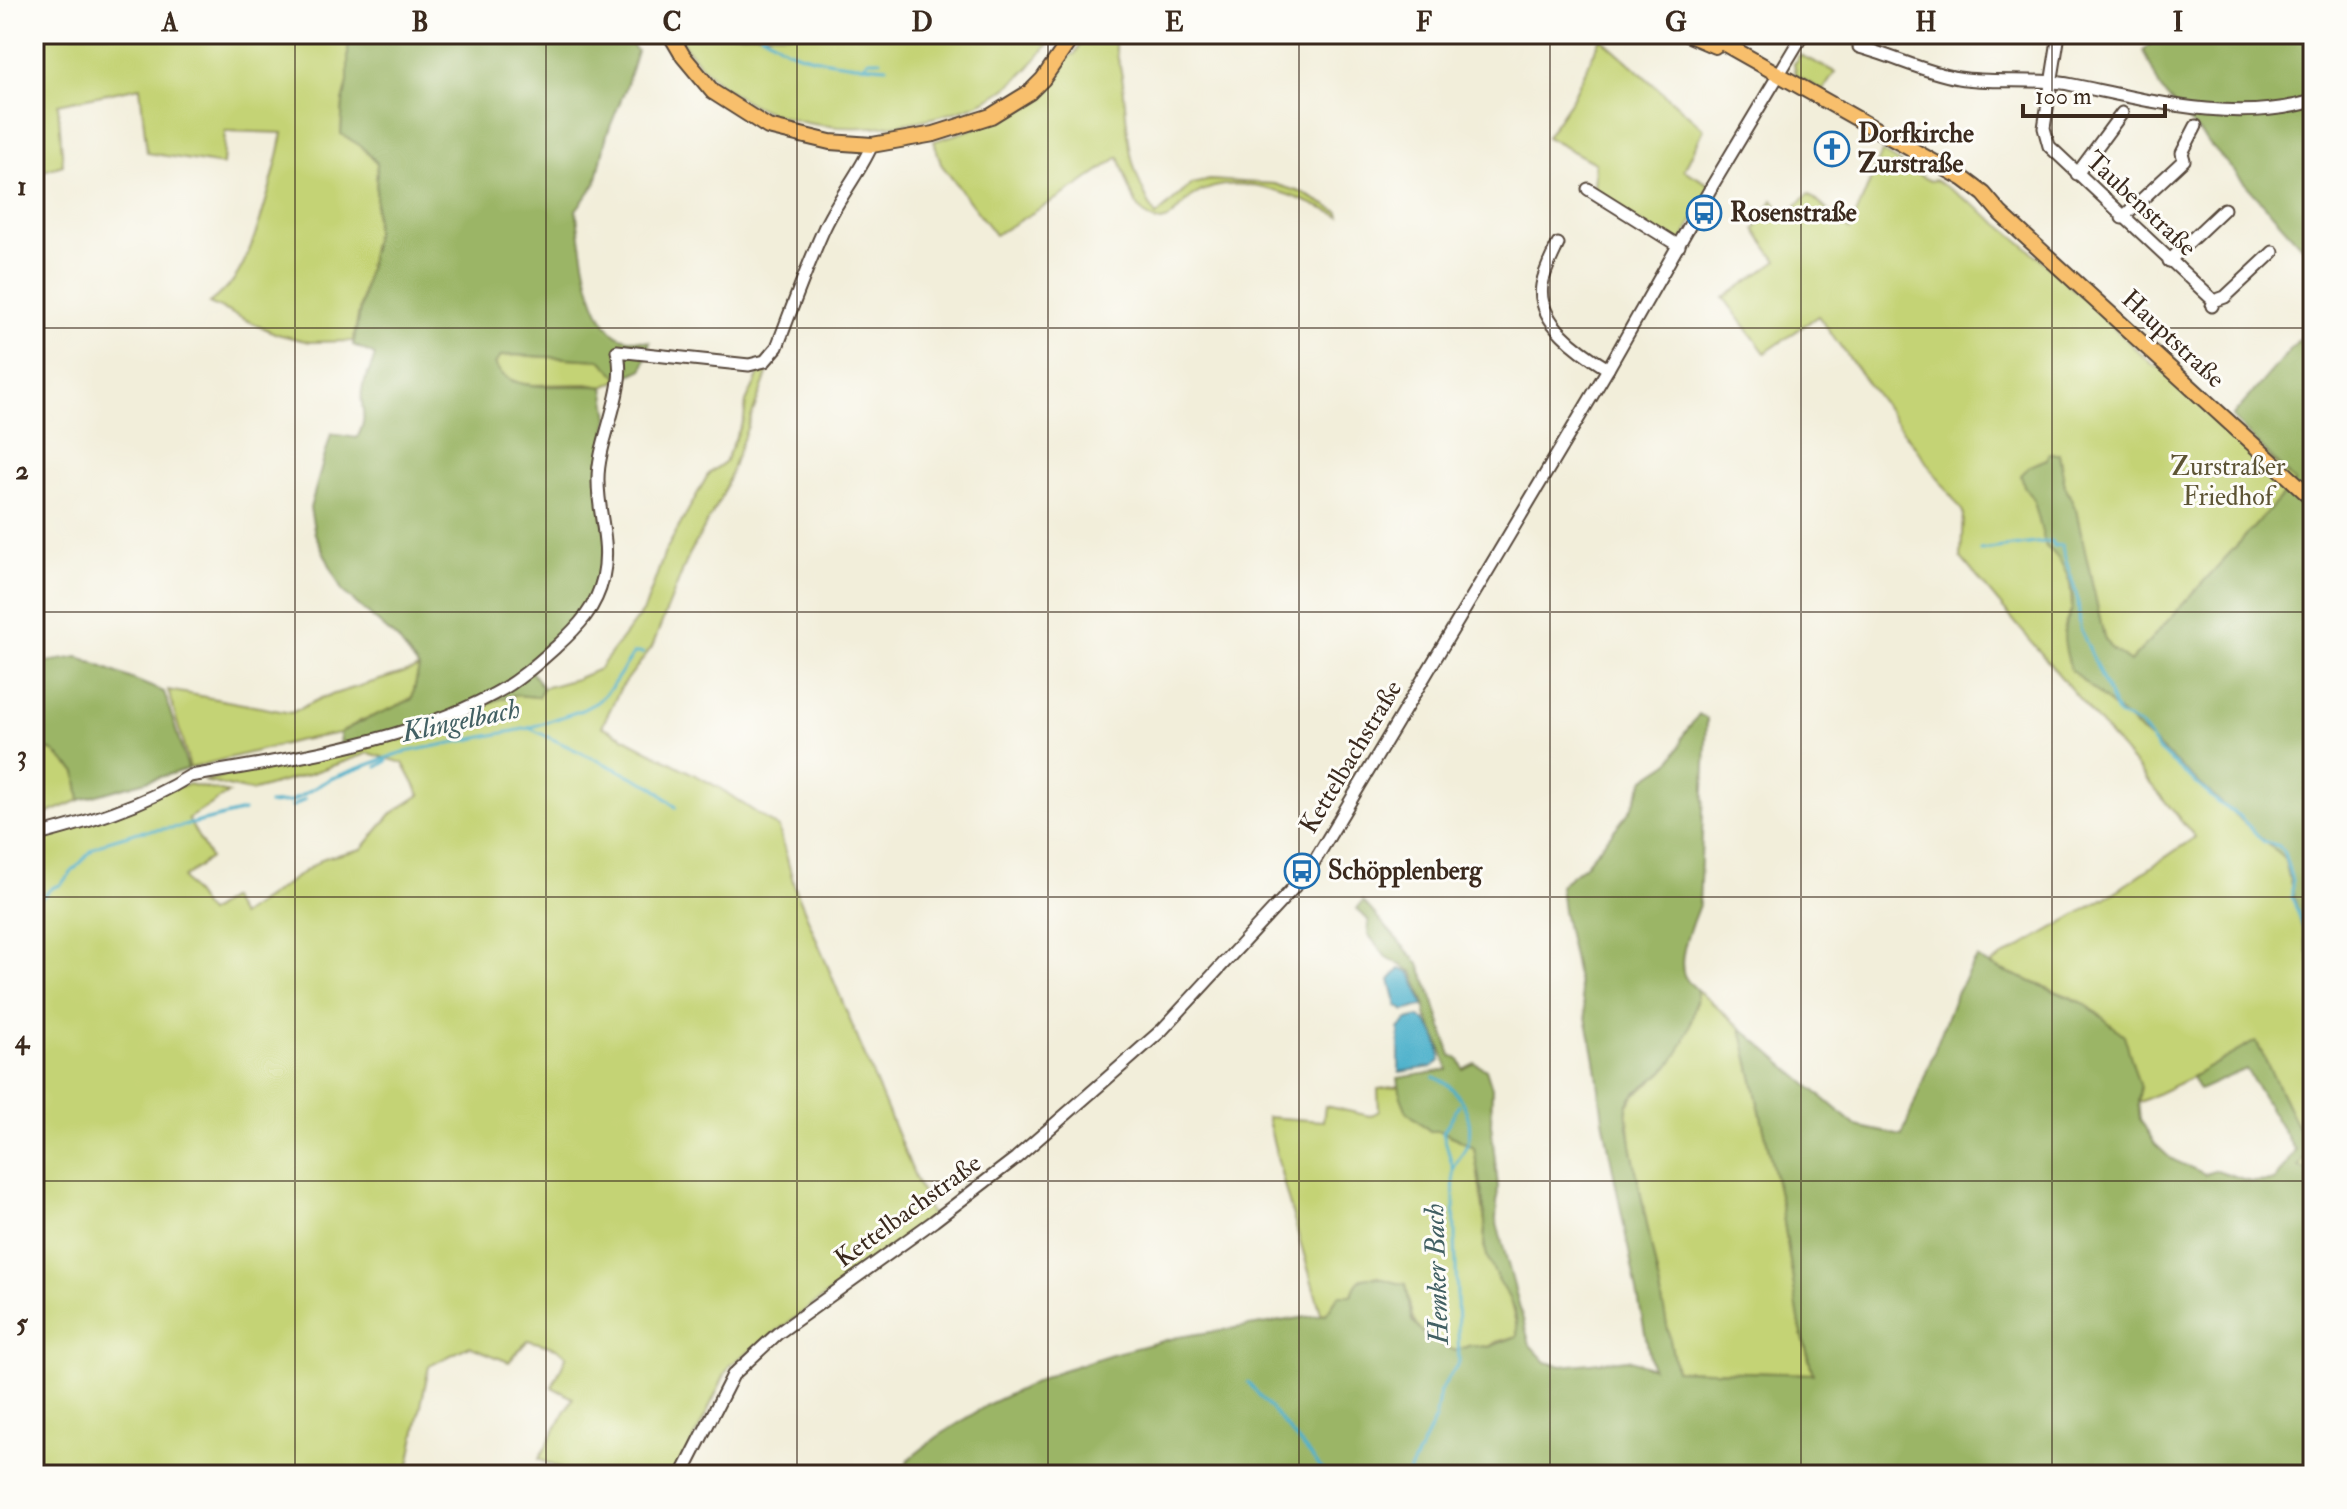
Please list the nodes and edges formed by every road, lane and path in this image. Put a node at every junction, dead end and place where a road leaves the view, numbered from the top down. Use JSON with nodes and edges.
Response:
{"nodes":[{"id":1,"x":670,"y":34,"type":"edge"},
{"id":2,"x":1074,"y":34,"type":"edge"},
{"id":3,"x":1687,"y":34,"type":"edge"},
{"id":4,"x":1803,"y":34,"type":"edge"},
{"id":5,"x":2059,"y":34,"type":"edge"},
{"id":6,"x":1709,"y":35,"type":"edge"},
{"id":7,"x":1859,"y":47,"type":"dead end"},
{"id":8,"x":1779,"y":77,"type":"junction"},
{"id":9,"x":2051,"y":83,"type":"junction"},
{"id":10,"x":2313,"y":101,"type":"edge"},
{"id":11,"x":2122,"y":113,"type":"dead end"},
{"id":12,"x":2196,"y":126,"type":"dead end"},
{"id":13,"x":872,"y":145,"type":"junction"},
{"id":14,"x":2077,"y":174,"type":"junction"},
{"id":15,"x":1588,"y":189,"type":"dead end"},
{"id":16,"x":2224,"y":209,"type":"dead end"},
{"id":17,"x":2122,"y":218,"type":"junction"},
{"id":18,"x":1558,"y":244,"type":"dead end"},
{"id":19,"x":1679,"y":246,"type":"junction"},
{"id":20,"x":2273,"y":252,"type":"dead end"},
{"id":21,"x":2169,"y":261,"type":"junction"},
{"id":22,"x":1608,"y":369,"type":"junction"},
{"id":23,"x":2313,"y":499,"type":"edge"},
{"id":24,"x":34,"y":836,"type":"edge"},
{"id":25,"x":682,"y":1475,"type":"edge"}],
"edges":[{"from":1,"to":13,"type":"main road"},
{"from":2,"to":13,"type":"main road"},
{"from":3,"to":8,"type":"main road","name":"Hauptstraße"},
{"from":4,"to":8,"type":"street","name":"Kettelbachstraße"},
{"from":5,"to":9,"type":"street","name":"Taubenstraße"},
{"from":6,"to":8,"type":"main road","name":"Hauptstraße"},
{"from":7,"to":9,"type":"street"},
{"from":8,"to":19,"type":"street","name":"Kettelbachstraße"},
{"from":8,"to":23,"type":"main road","name":"Hauptstraße"},
{"from":9,"to":10,"type":"street"},
{"from":9,"to":14,"type":"street","name":"Taubenstraße"},
{"from":11,"to":14,"type":"street"},
{"from":12,"to":17,"type":"street"},
{"from":13,"to":24,"type":"street"},
{"from":14,"to":17,"type":"street","name":"Taubenstraße"},
{"from":15,"to":19,"type":"street"},
{"from":16,"to":21,"type":"street"},
{"from":17,"to":21,"type":"street","name":"Taubenstraße"},
{"from":18,"to":22,"type":"street"},
{"from":19,"to":22,"type":"street","name":"Kettelbachstraße"},
{"from":20,"to":21,"type":"street","name":"Taubenstraße"},
{"from":22,"to":25,"type":"street","name":"Kettelbachstraße"}]}
